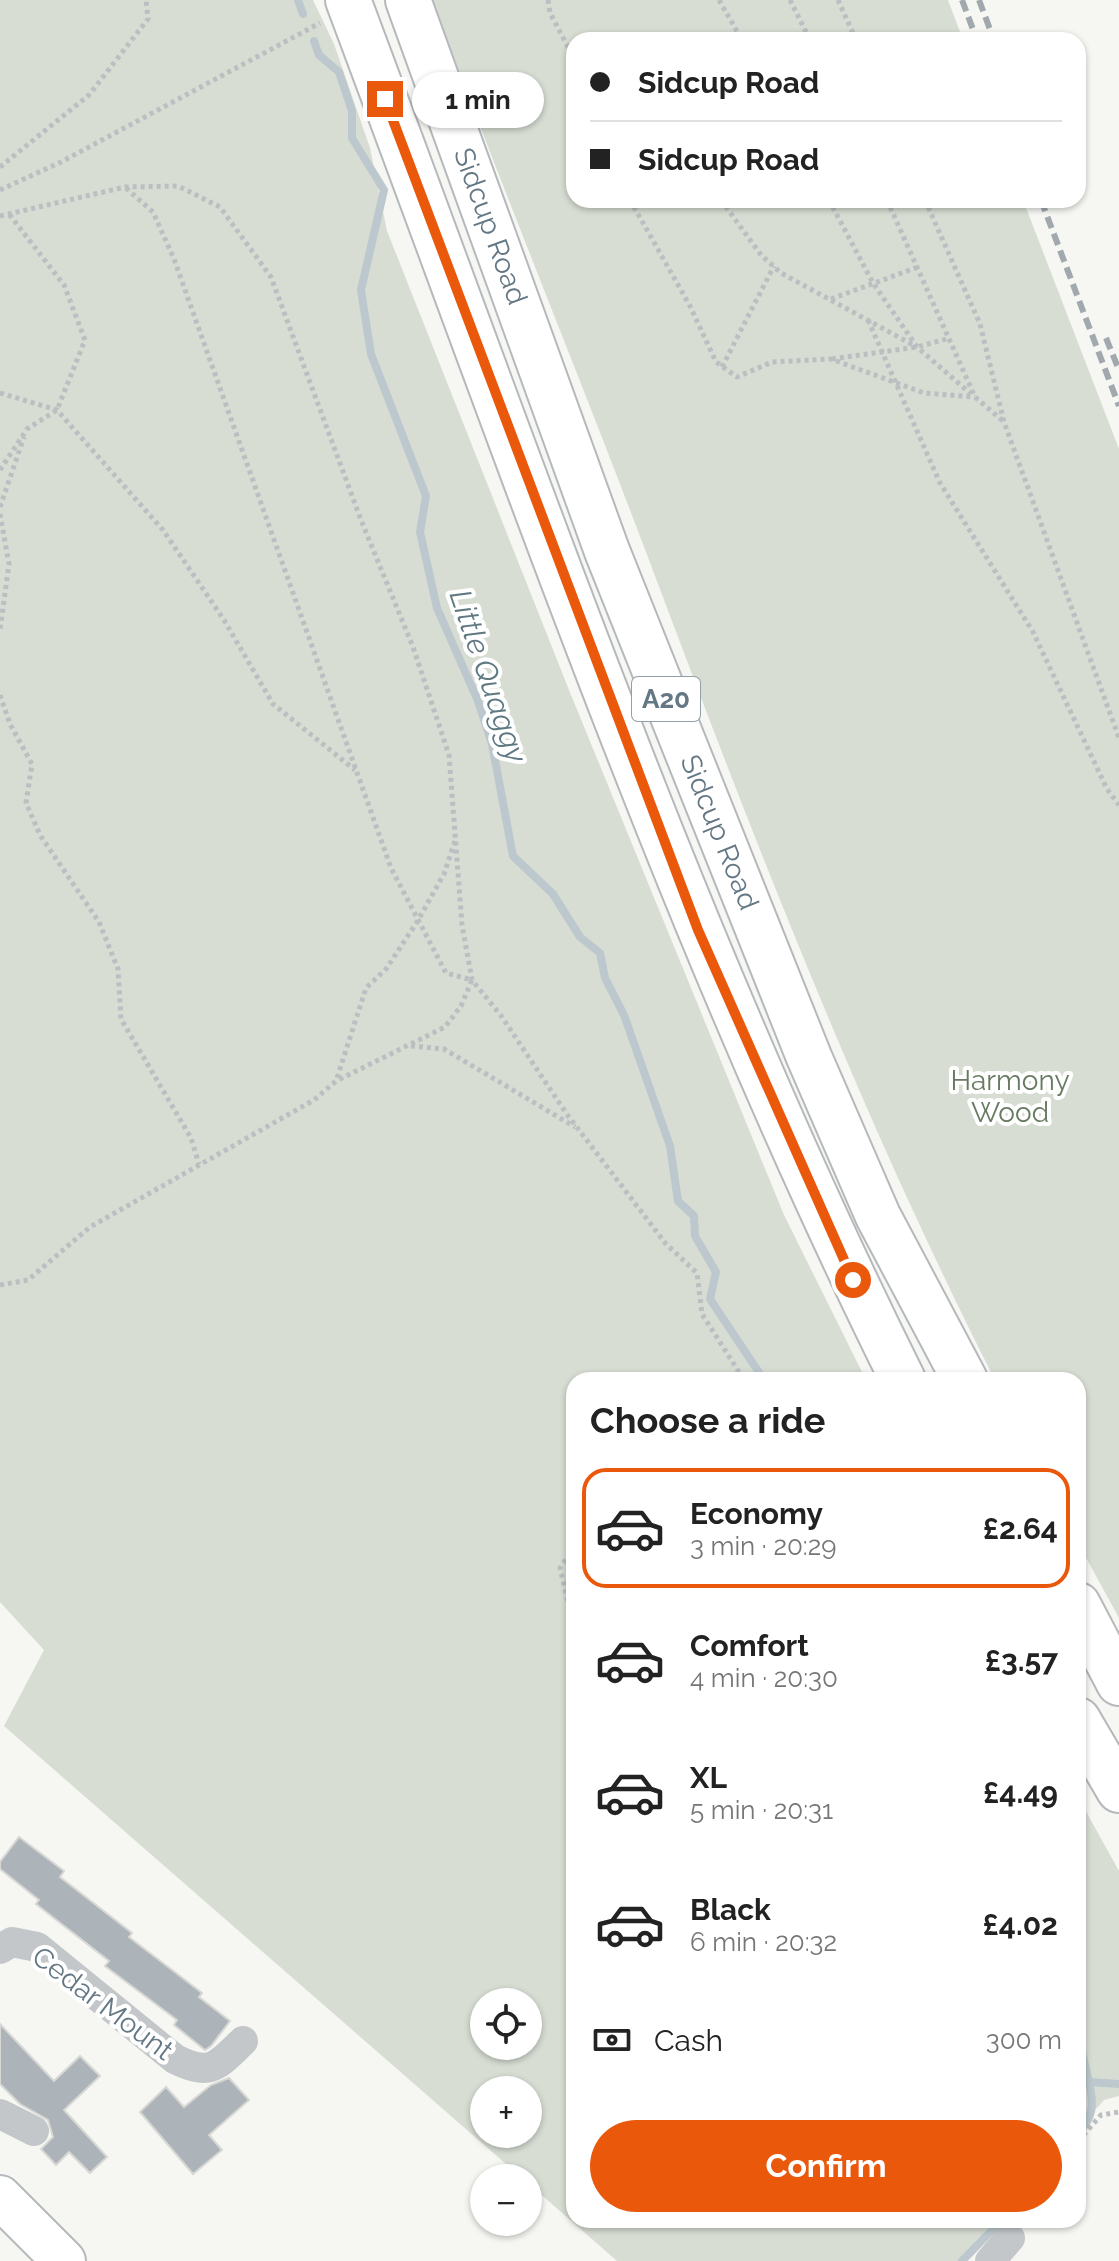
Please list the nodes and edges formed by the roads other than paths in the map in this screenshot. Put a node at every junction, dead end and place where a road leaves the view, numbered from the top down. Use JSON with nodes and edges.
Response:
{"nodes":[{"id":1,"x":408,"y":0,"type":"edge"},
{"id":2,"x":340,"y":9,"type":"edge"},
{"id":3,"x":899,"y":1372,"type":"edge"},
{"id":4,"x":961,"y":1372,"type":"edge"},
{"id":5,"x":1086,"y":1620,"type":"edge"},
{"id":6,"x":1119,"y":1683,"type":"edge"},
{"id":7,"x":1086,"y":1734,"type":"edge"},
{"id":8,"x":1119,"y":1790,"type":"edge"},
{"id":9,"x":0,"y":1949,"type":"edge"},
{"id":10,"x":243,"y":2041,"type":"dead end"},
{"id":11,"x":0,"y":2114,"type":"edge"},
{"id":12,"x":34,"y":2131,"type":"dead end"},
{"id":13,"x":0,"y":2197,"type":"edge"},
{"id":14,"x":1010,"y":2238,"type":"dead end"},
{"id":15,"x":64,"y":2261,"type":"edge"},
{"id":16,"x":990,"y":2261,"type":"edge"}],
"edges":[{"from":1,"to":4,"type":"highway","name":"Sidcup Road","number":"A20"},
{"from":2,"to":3,"type":"highway","name":"Sidcup Road","number":"A20"},
{"from":5,"to":6,"type":"highway"},
{"from":7,"to":8,"type":"highway"},
{"from":9,"to":10,"type":"street","name":"Cedar Mount"},
{"from":11,"to":12,"type":"street"},
{"from":13,"to":15,"type":"street"},
{"from":14,"to":16,"type":"street"}]}
